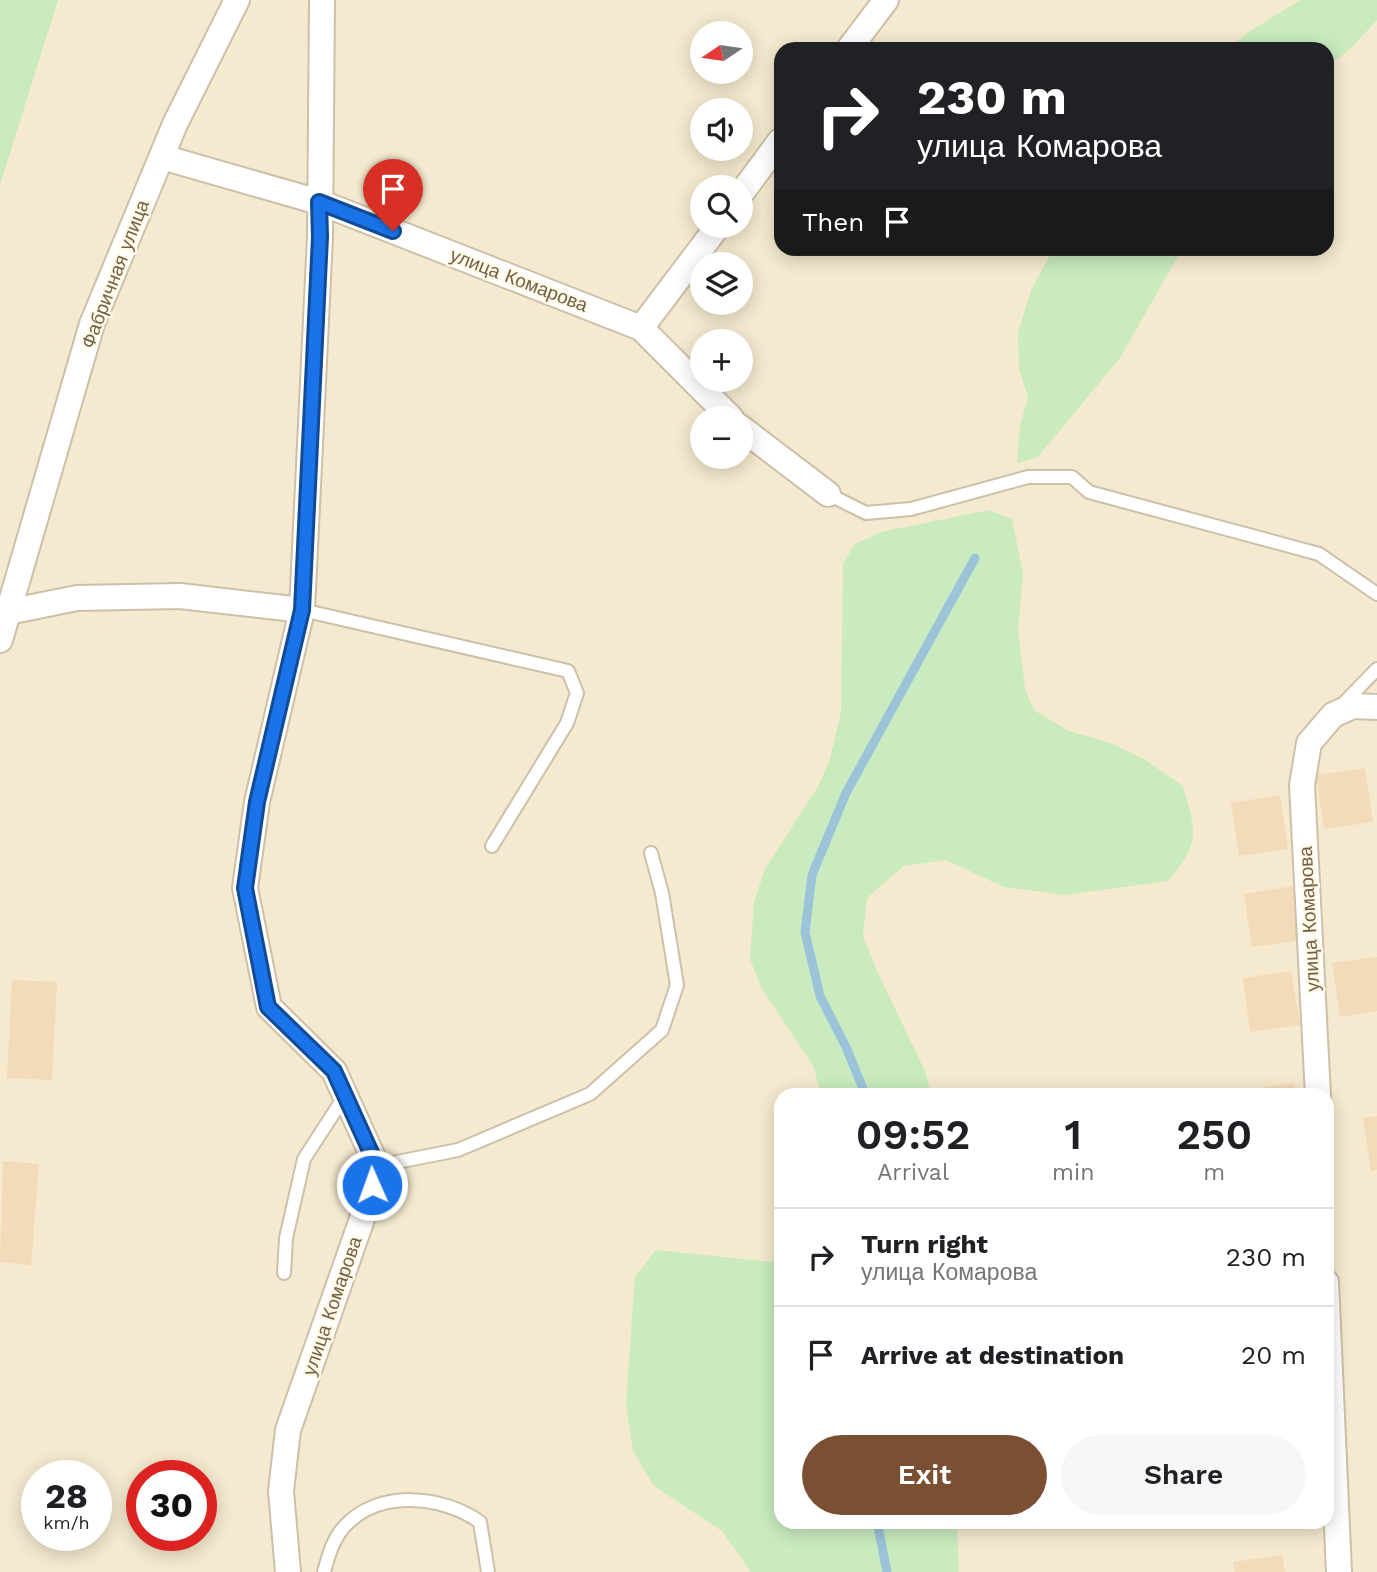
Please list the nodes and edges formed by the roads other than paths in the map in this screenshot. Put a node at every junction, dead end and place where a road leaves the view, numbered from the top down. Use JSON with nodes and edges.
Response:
{"nodes":[{"id":1,"x":237,"y":0,"type":"edge"},
{"id":2,"x":322,"y":0,"type":"edge"},
{"id":3,"x":886,"y":0,"type":"edge"},
{"id":4,"x":854,"y":42,"type":"edge"},
{"id":5,"x":774,"y":149,"type":"edge"},
{"id":6,"x":162,"y":157,"type":"junction"},
{"id":7,"x":753,"y":177,"type":"edge"},
{"id":8,"x":319,"y":202,"type":"junction"},
{"id":9,"x":709,"y":238,"type":"edge"},
{"id":10,"x":641,"y":328,"type":"junction"},
{"id":11,"x":719,"y":406,"type":"edge"},
{"id":12,"x":753,"y":437,"type":"edge"},
{"id":13,"x":828,"y":494,"type":"joint"},
{"id":14,"x":1377,"y":594,"type":"edge"},
{"id":15,"x":302,"y":610,"type":"junction"},
{"id":16,"x":8,"y":612,"type":"junction"},
{"id":17,"x":0,"y":640,"type":"edge"},
{"id":18,"x":1377,"y":669,"type":"edge"},
{"id":19,"x":1377,"y":707,"type":"edge"},
{"id":20,"x":1333,"y":715,"type":"junction"},
{"id":21,"x":492,"y":846,"type":"dead end"},
{"id":22,"x":651,"y":853,"type":"dead end"},
{"id":23,"x":1318,"y":1088,"type":"edge"},
{"id":24,"x":344,"y":1097,"type":"junction"},
{"id":25,"x":377,"y":1166,"type":"junction"},
{"id":26,"x":284,"y":1273,"type":"dead end"},
{"id":27,"x":1334,"y":1460,"type":"edge"},
{"id":28,"x":288,"y":1572,"type":"edge"},
{"id":29,"x":324,"y":1572,"type":"edge"},
{"id":30,"x":488,"y":1572,"type":"edge"},
{"id":31,"x":1339,"y":1572,"type":"edge"}],
"edges":[{"from":1,"to":6,"type":"street","name":"Фабричная улица"},
{"from":2,"to":8,"type":"street"},
{"from":3,"to":4,"type":"street"},
{"from":5,"to":7,"type":"street"},
{"from":6,"to":8,"type":"street","name":"улица Комарова"},
{"from":6,"to":16,"type":"street","name":"Фабричная улица"},
{"from":8,"to":10,"type":"street","name":"улица Комарова"},
{"from":8,"to":15,"type":"street"},
{"from":9,"to":10,"type":"street"},
{"from":10,"to":11,"type":"street","name":"улица Комарова"},
{"from":12,"to":13,"type":"street"},
{"from":13,"to":14,"type":"lane"},
{"from":15,"to":16,"type":"street"},
{"from":15,"to":21,"type":"lane"},
{"from":15,"to":24,"type":"street"},
{"from":16,"to":17,"type":"street","name":"Фабричная улица"},
{"from":18,"to":20,"type":"lane"},
{"from":19,"to":20,"type":"street"},
{"from":20,"to":23,"type":"street","name":"улица Комарова"},
{"from":22,"to":25,"type":"lane"},
{"from":24,"to":25,"type":"street"},
{"from":24,"to":26,"type":"lane"},
{"from":25,"to":28,"type":"street","name":"улица Комарова"},
{"from":27,"to":31,"type":"street"},
{"from":29,"to":30,"type":"lane"}]}
